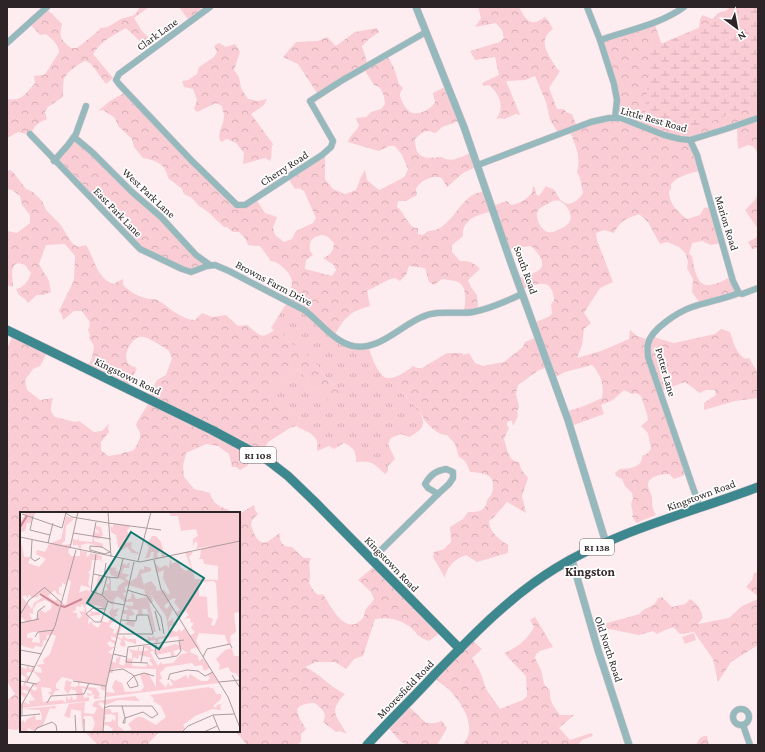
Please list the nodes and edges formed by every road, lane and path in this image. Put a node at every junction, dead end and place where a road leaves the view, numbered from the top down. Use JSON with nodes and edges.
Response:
{"nodes":[{"id":1,"x":210,"y":7,"type":"edge"},
{"id":2,"x":416,"y":7,"type":"edge"},
{"id":3,"x":587,"y":7,"type":"edge"},
{"id":4,"x":684,"y":7,"type":"edge"},
{"id":5,"x":44,"y":8,"type":"edge"},
{"id":6,"x":426,"y":32,"type":"junction"},
{"id":7,"x":600,"y":40,"type":"junction"},
{"id":8,"x":7,"y":43,"type":"edge"},
{"id":9,"x":117,"y":77,"type":"joint"},
{"id":10,"x":86,"y":106,"type":"dead end"},
{"id":11,"x":615,"y":118,"type":"junction"},
{"id":12,"x":758,"y":118,"type":"edge"},
{"id":13,"x":30,"y":134,"type":"dead end"},
{"id":14,"x":74,"y":137,"type":"junction"},
{"id":15,"x":690,"y":140,"type":"junction"},
{"id":16,"x":54,"y":161,"type":"junction"},
{"id":17,"x":478,"y":165,"type":"junction"},
{"id":18,"x":210,"y":265,"type":"junction"},
{"id":19,"x":758,"y":288,"type":"edge"},
{"id":20,"x":739,"y":293,"type":"junction"},
{"id":21,"x":522,"y":294,"type":"junction"},
{"id":22,"x":7,"y":330,"type":"edge"},
{"id":23,"x":758,"y":487,"type":"edge"},
{"id":24,"x":438,"y":494,"type":"junction"},
{"id":25,"x":700,"y":508,"type":"junction"},
{"id":26,"x":606,"y":542,"type":"junction"},
{"id":27,"x":371,"y":560,"type":"junction"},
{"id":28,"x":572,"y":560,"type":"junction"},
{"id":29,"x":460,"y":649,"type":"junction"},
{"id":30,"x":743,"y":725,"type":"dead end"},
{"id":31,"x":367,"y":745,"type":"edge"},
{"id":32,"x":629,"y":745,"type":"edge"},
{"id":33,"x":750,"y":745,"type":"edge"}],
"edges":[{"from":1,"to":9,"type":"street","name":"Clark Lane"},
{"from":2,"to":6,"type":"street","name":"South Road"},
{"from":3,"to":7,"type":"street"},
{"from":4,"to":7,"type":"street"},
{"from":5,"to":8,"type":"street"},
{"from":6,"to":9,"type":"street","name":"Cherry Road"},
{"from":6,"to":17,"type":"street","name":"South Road"},
{"from":7,"to":11,"type":"street"},
{"from":10,"to":14,"type":"street"},
{"from":11,"to":15,"type":"street","name":"Little Rest Road"},
{"from":11,"to":17,"type":"street","name":"Little Rest Road"},
{"from":12,"to":15,"type":"street","name":"Little Rest Road"},
{"from":13,"to":16,"type":"street","name":"East Park Lane"},
{"from":14,"to":16,"type":"street"},
{"from":14,"to":18,"type":"street","name":"West Park Lane"},
{"from":15,"to":20,"type":"street","name":"Marion Road"},
{"from":16,"to":18,"type":"street","name":"East Park Lane"},
{"from":17,"to":21,"type":"street","name":"South Road"},
{"from":18,"to":21,"type":"street","name":"Browns Farm Drive"},
{"from":19,"to":20,"type":"street"},
{"from":20,"to":25,"type":"street","name":"Potter Lane"},
{"from":21,"to":26,"type":"street","name":"South Road"},
{"from":22,"to":27,"type":"main road","name":"Kingstown Road","number":"RI 108"},
{"from":23,"to":25,"type":"main road","name":"Kingstown Road","number":"RI 138"},
{"from":24,"to":24,"type":"street"},
{"from":24,"to":27,"type":"street"},
{"from":25,"to":26,"type":"main road","name":"Kingstown Road","number":"RI 138"},
{"from":26,"to":28,"type":"main road","name":"Kingstown Road","number":"RI 138"},
{"from":27,"to":29,"type":"main road","name":"Kingstown Road","number":"RI 108"},
{"from":28,"to":29,"type":"main road","name":"Kingstown Road","number":"RI 138"},
{"from":28,"to":32,"type":"street","name":"Old North Road"},
{"from":29,"to":31,"type":"main road","name":"Mooresfield Road","number":"RI 138"},
{"from":30,"to":33,"type":"street"}]}
